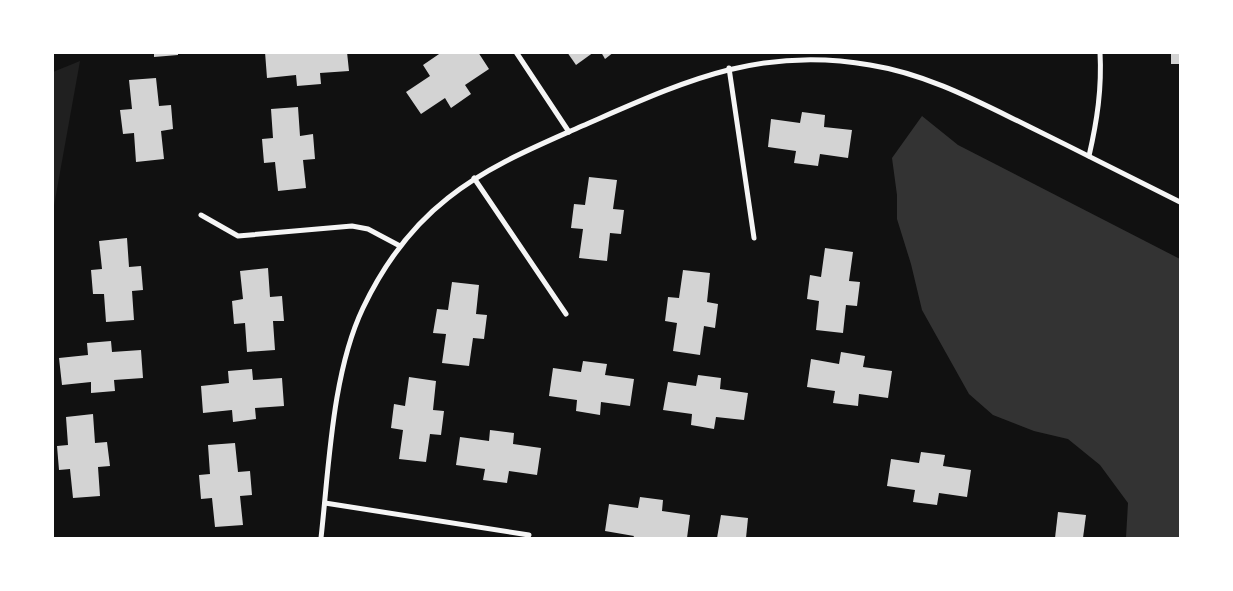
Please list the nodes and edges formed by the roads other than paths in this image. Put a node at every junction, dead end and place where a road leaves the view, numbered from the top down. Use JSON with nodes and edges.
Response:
{"nodes":[{"id":1,"x":516,"y":52,"type":"edge"},
{"id":2,"x":1100,"y":52,"type":"edge"},
{"id":3,"x":729,"y":68,"type":"junction"},
{"id":4,"x":569,"y":132,"type":"junction"},
{"id":5,"x":1089,"y":156,"type":"junction"},
{"id":6,"x":474,"y":178,"type":"junction"},
{"id":7,"x":1180,"y":202,"type":"edge"},
{"id":8,"x":201,"y":215,"type":"dead end"},
{"id":9,"x":754,"y":238,"type":"dead end"},
{"id":10,"x":400,"y":246,"type":"junction"},
{"id":11,"x":566,"y":314,"type":"dead end"},
{"id":12,"x":325,"y":503,"type":"junction"},
{"id":13,"x":529,"y":535,"type":"dead end"},
{"id":14,"x":321,"y":538,"type":"edge"}],
"edges":[{"from":1,"to":4,"type":"street"},
{"from":2,"to":5,"type":"street"},
{"from":3,"to":4,"type":"street"},
{"from":3,"to":5,"type":"street"},
{"from":3,"to":9,"type":"street"},
{"from":4,"to":6,"type":"street"},
{"from":5,"to":7,"type":"street"},
{"from":6,"to":10,"type":"street"},
{"from":6,"to":11,"type":"street"},
{"from":8,"to":10,"type":"street"},
{"from":10,"to":12,"type":"street"},
{"from":12,"to":13,"type":"street"},
{"from":12,"to":14,"type":"street"}]}
